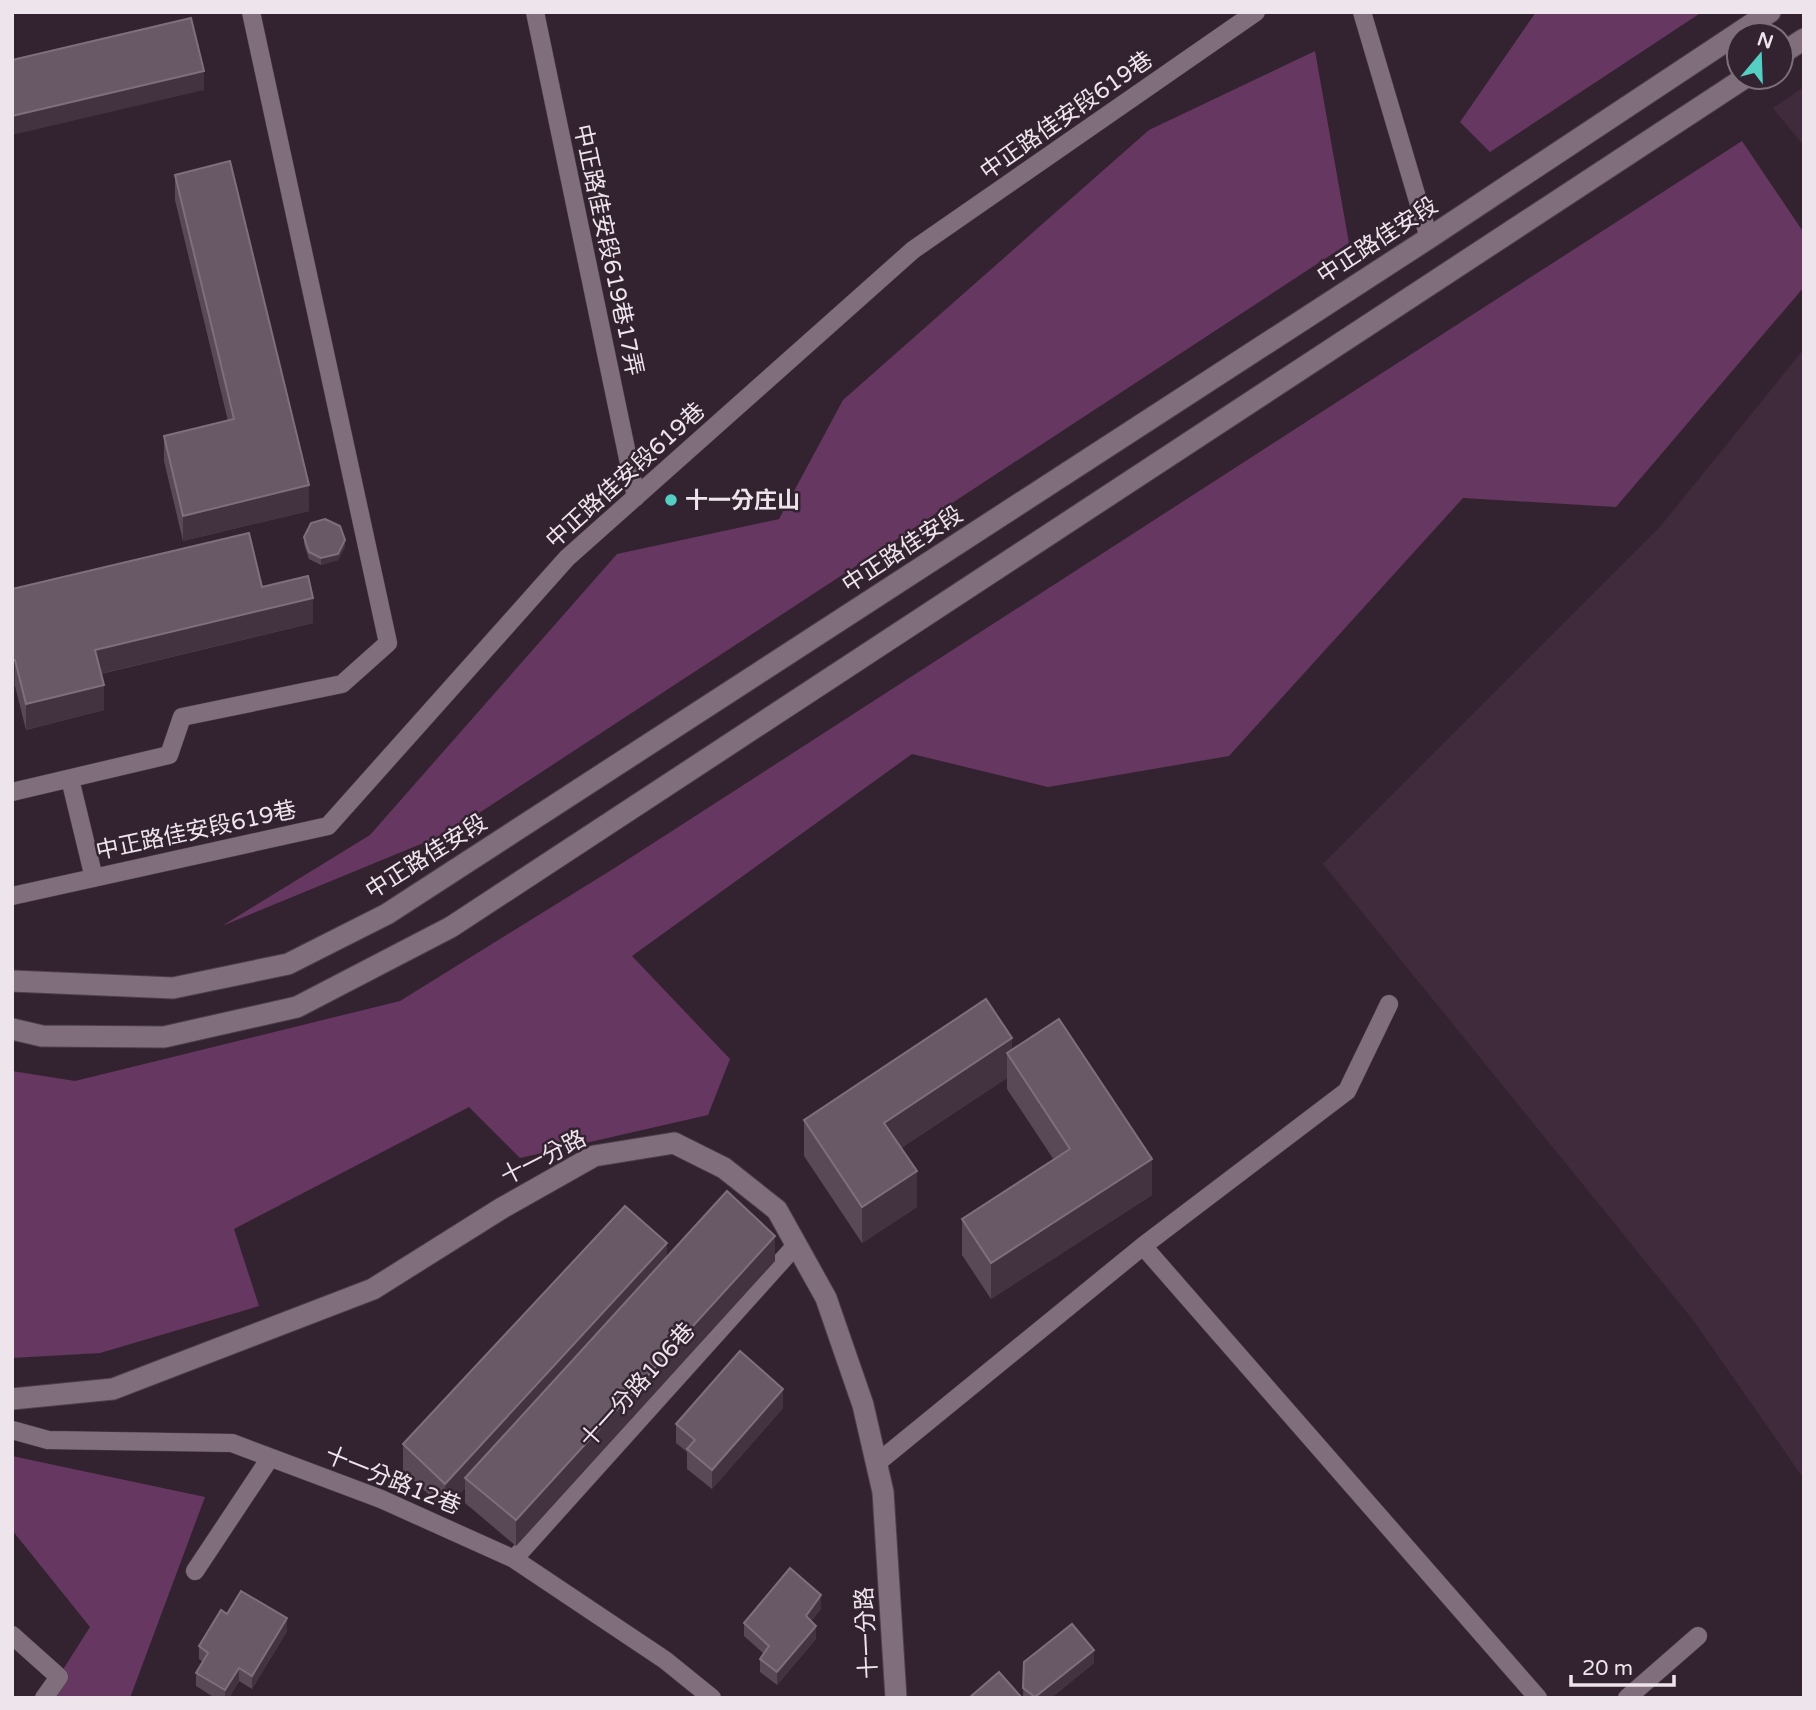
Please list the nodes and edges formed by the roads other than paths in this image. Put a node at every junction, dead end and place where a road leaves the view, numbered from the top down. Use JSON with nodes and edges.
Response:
{"nodes":[{"id":1,"x":251,"y":12,"type":"edge"},
{"id":2,"x":535,"y":12,"type":"edge"},
{"id":3,"x":1256,"y":12,"type":"edge"},
{"id":4,"x":1363,"y":12,"type":"edge"},
{"id":5,"x":1770,"y":12,"type":"edge"},
{"id":6,"x":1725,"y":91,"type":"edge"},
{"id":7,"x":1429,"y":238,"type":"junction"},
{"id":8,"x":636,"y":497,"type":"junction"},
{"id":9,"x":70,"y":779,"type":"junction"},
{"id":10,"x":12,"y":792,"type":"edge"},
{"id":11,"x":94,"y":878,"type":"junction"},
{"id":12,"x":12,"y":896,"type":"edge"},
{"id":13,"x":12,"y":981,"type":"edge"},
{"id":14,"x":1389,"y":1004,"type":"dead end"},
{"id":15,"x":12,"y":1029,"type":"edge"},
{"id":16,"x":797,"y":1244,"type":"junction"},
{"id":17,"x":1143,"y":1246,"type":"junction"},
{"id":18,"x":12,"y":1399,"type":"edge"},
{"id":19,"x":12,"y":1430,"type":"edge"},
{"id":20,"x":270,"y":1458,"type":"junction"},
{"id":21,"x":877,"y":1463,"type":"junction"},
{"id":22,"x":514,"y":1559,"type":"junction"},
{"id":23,"x":195,"y":1571,"type":"dead end"},
{"id":24,"x":12,"y":1635,"type":"edge"},
{"id":25,"x":1698,"y":1636,"type":"dead end"},
{"id":26,"x":44,"y":1698,"type":"edge"},
{"id":27,"x":712,"y":1698,"type":"edge"},
{"id":28,"x":896,"y":1698,"type":"edge"},
{"id":29,"x":1538,"y":1698,"type":"edge"},
{"id":30,"x":1627,"y":1698,"type":"edge"}],
"edges":[{"from":1,"to":9,"type":"lane"},
{"from":2,"to":8,"type":"lane","name":"中正路佳安段619巷17弄"},
{"from":3,"to":8,"type":"lane","name":"中正路佳安段619巷"},
{"from":4,"to":7,"type":"lane"},
{"from":5,"to":7,"type":"main road","name":"中正路佳安段"},
{"from":6,"to":15,"type":"main road"},
{"from":7,"to":13,"type":"main road","name":"中正路佳安段"},
{"from":8,"to":11,"type":"lane","name":"中正路佳安段619巷"},
{"from":9,"to":10,"type":"lane"},
{"from":9,"to":11,"type":"lane"},
{"from":11,"to":12,"type":"lane","name":"中正路佳安段619巷"},
{"from":14,"to":17,"type":"lane"},
{"from":16,"to":18,"type":"main road","name":"十一分路"},
{"from":16,"to":21,"type":"main road","name":"十一分路"},
{"from":16,"to":22,"type":"lane","name":"十一分路106巷"},
{"from":17,"to":21,"type":"lane"},
{"from":17,"to":29,"type":"lane"},
{"from":19,"to":20,"type":"lane","name":"十一分路12巷"},
{"from":20,"to":22,"type":"lane","name":"十一分路12巷"},
{"from":20,"to":23,"type":"lane"},
{"from":21,"to":28,"type":"main road","name":"十一分路"},
{"from":22,"to":27,"type":"lane","name":"十一分路12巷"},
{"from":24,"to":26,"type":"lane"},
{"from":25,"to":30,"type":"lane"}]}
